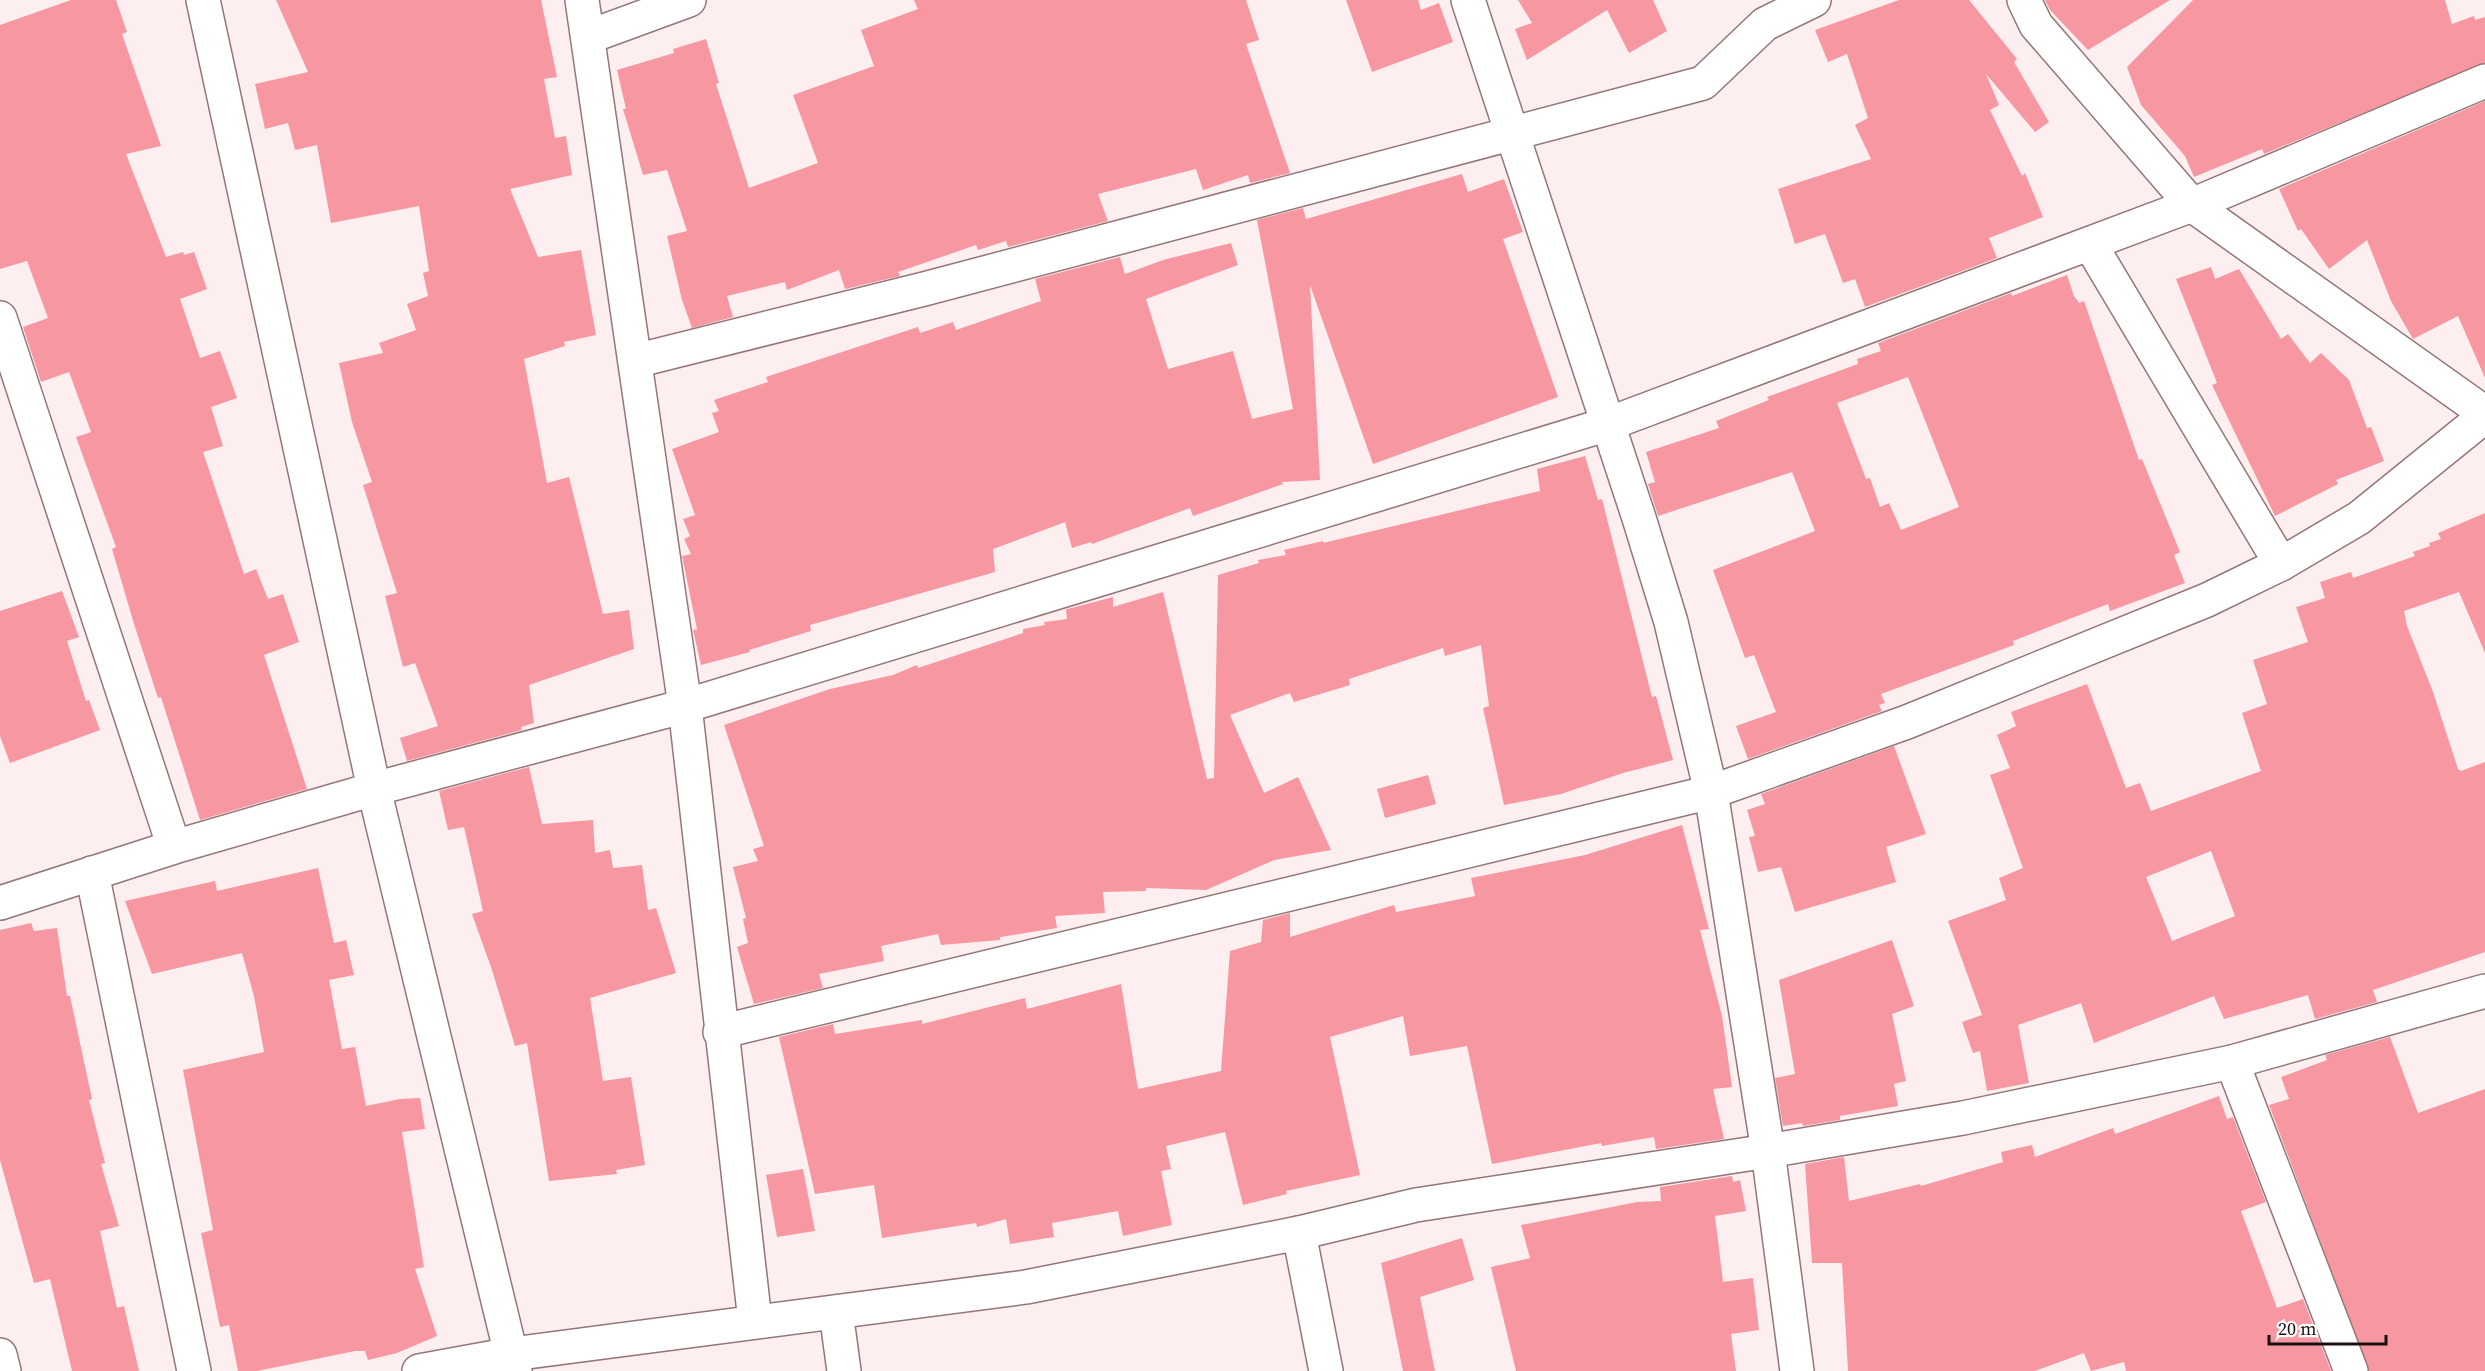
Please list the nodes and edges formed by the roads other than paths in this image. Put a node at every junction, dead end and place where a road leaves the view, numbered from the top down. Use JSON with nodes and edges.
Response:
{"nodes":[{"id":1,"x":203,"y":0,"type":"edge"},
{"id":2,"x":582,"y":0,"type":"edge"},
{"id":3,"x":688,"y":0,"type":"edge"},
{"id":4,"x":1468,"y":0,"type":"edge"},
{"id":5,"x":1814,"y":0,"type":"edge"},
{"id":6,"x":2024,"y":0,"type":"edge"},
{"id":7,"x":588,"y":37,"type":"junction"},
{"id":8,"x":2485,"y":81,"type":"edge"},
{"id":9,"x":1512,"y":132,"type":"junction"},
{"id":10,"x":2192,"y":205,"type":"junction"},
{"id":11,"x":2090,"y":244,"type":"junction"},
{"id":12,"x":0,"y":318,"type":"edge"},
{"id":13,"x":635,"y":361,"type":"junction"},
{"id":14,"x":2485,"y":415,"type":"edge"},
{"id":15,"x":1608,"y":424,"type":"junction"},
{"id":16,"x":2281,"y":564,"type":"junction"},
{"id":17,"x":684,"y":706,"type":"junction"},
{"id":18,"x":374,"y":789,"type":"junction"},
{"id":19,"x":1711,"y":792,"type":"junction"},
{"id":20,"x":174,"y":847,"type":"junction"},
{"id":21,"x":92,"y":873,"type":"junction"},
{"id":22,"x":0,"y":903,"type":"edge"},
{"id":23,"x":2485,"y":991,"type":"edge"},
{"id":24,"x":720,"y":1032,"type":"junction"},
{"id":25,"x":2232,"y":1062,"type":"junction"},
{"id":26,"x":1768,"y":1151,"type":"junction"},
{"id":27,"x":1299,"y":1233,"type":"junction"},
{"id":28,"x":836,"y":1312,"type":"junction"},
{"id":29,"x":755,"y":1321,"type":"junction"},
{"id":30,"x":0,"y":1355,"type":"edge"},
{"id":31,"x":513,"y":1362,"type":"edge"},
{"id":32,"x":3,"y":1371,"type":"edge"},
{"id":33,"x":194,"y":1371,"type":"edge"},
{"id":34,"x":419,"y":1371,"type":"edge"},
{"id":35,"x":844,"y":1371,"type":"edge"},
{"id":36,"x":1326,"y":1371,"type":"edge"},
{"id":37,"x":1797,"y":1371,"type":"edge"},
{"id":38,"x":2351,"y":1371,"type":"edge"}],
"edges":[{"from":1,"to":18,"type":"street"},
{"from":2,"to":7,"type":"street"},
{"from":3,"to":7,"type":"street"},
{"from":4,"to":9,"type":"street"},
{"from":5,"to":9,"type":"street"},
{"from":6,"to":10,"type":"street"},
{"from":7,"to":13,"type":"street"},
{"from":8,"to":10,"type":"street"},
{"from":9,"to":13,"type":"street"},
{"from":9,"to":15,"type":"street"},
{"from":10,"to":11,"type":"street"},
{"from":10,"to":14,"type":"street"},
{"from":11,"to":15,"type":"street"},
{"from":11,"to":16,"type":"street"},
{"from":12,"to":20,"type":"street"},
{"from":13,"to":17,"type":"street"},
{"from":14,"to":16,"type":"street"},
{"from":15,"to":17,"type":"street"},
{"from":15,"to":19,"type":"street"},
{"from":16,"to":19,"type":"street"},
{"from":17,"to":18,"type":"street"},
{"from":17,"to":24,"type":"street"},
{"from":18,"to":20,"type":"street"},
{"from":18,"to":31,"type":"street"},
{"from":19,"to":24,"type":"street"},
{"from":19,"to":26,"type":"street"},
{"from":20,"to":21,"type":"street"},
{"from":21,"to":22,"type":"street"},
{"from":21,"to":33,"type":"street"},
{"from":23,"to":25,"type":"street"},
{"from":24,"to":29,"type":"street"},
{"from":25,"to":26,"type":"street"},
{"from":25,"to":38,"type":"street"},
{"from":26,"to":27,"type":"street"},
{"from":26,"to":37,"type":"street"},
{"from":27,"to":28,"type":"street"},
{"from":27,"to":36,"type":"street"},
{"from":28,"to":29,"type":"street"},
{"from":28,"to":35,"type":"street"},
{"from":29,"to":31,"type":"street"},
{"from":30,"to":32,"type":"street"},
{"from":31,"to":34,"type":"street"}]}
